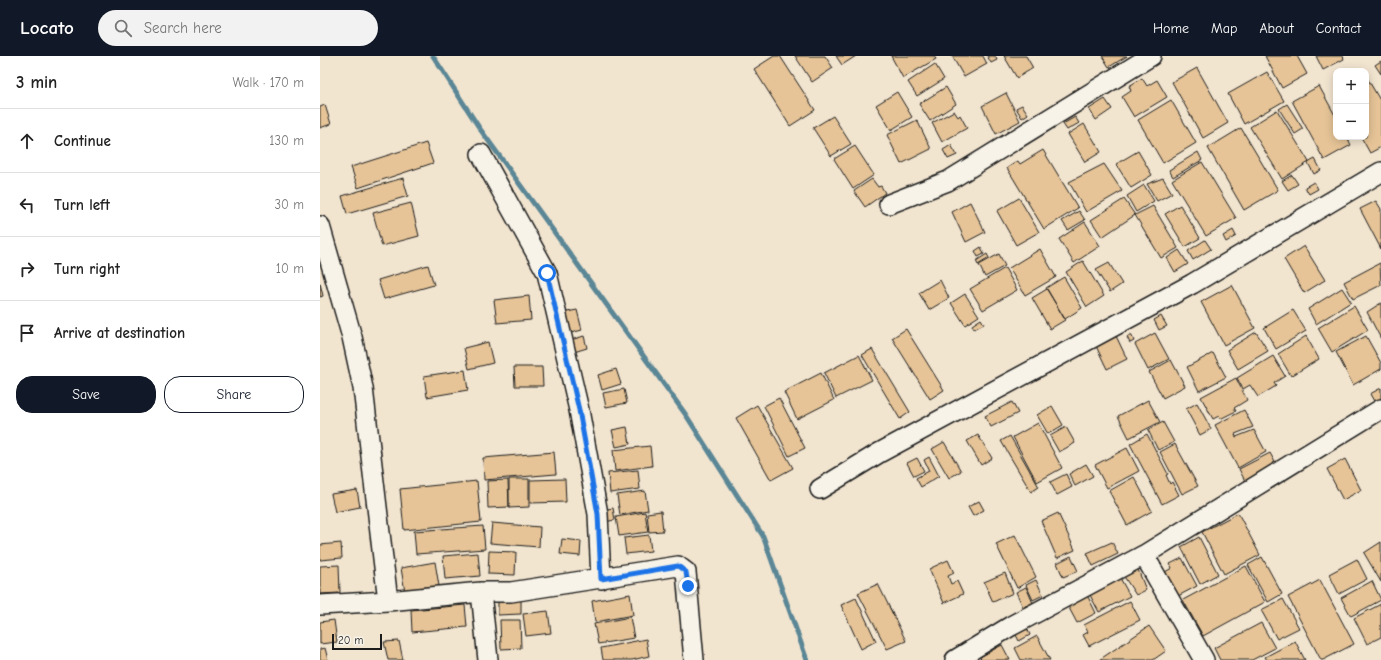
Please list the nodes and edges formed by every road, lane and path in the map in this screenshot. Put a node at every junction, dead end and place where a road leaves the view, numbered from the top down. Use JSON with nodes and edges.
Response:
{"nodes":[{"id":1,"x":1151,"y":56,"type":"edge"},
{"id":2,"x":481,"y":154,"type":"dead end"},
{"id":3,"x":1381,"y":172,"type":"edge"},
{"id":4,"x":889,"y":204,"type":"dead end"},
{"id":5,"x":320,"y":226,"type":"edge"},
{"id":6,"x":1381,"y":409,"type":"edge"},
{"id":7,"x":820,"y":489,"type":"dead end"},
{"id":8,"x":1144,"y":555,"type":"junction"},
{"id":9,"x":601,"y":579,"type":"junction"},
{"id":10,"x":481,"y":592,"type":"junction"},
{"id":11,"x":388,"y":601,"type":"junction"},
{"id":12,"x":320,"y":605,"type":"edge"},
{"id":13,"x":488,"y":660,"type":"edge"},
{"id":14,"x":694,"y":660,"type":"edge"},
{"id":15,"x":955,"y":660,"type":"edge"},
{"id":16,"x":1204,"y":660,"type":"edge"}],
"edges":[{"from":1,"to":4,"type":"street"},
{"from":2,"to":9,"type":"street"},
{"from":3,"to":7,"type":"street"},
{"from":5,"to":11,"type":"street"},
{"from":6,"to":8,"type":"street"},
{"from":8,"to":15,"type":"street"},
{"from":8,"to":16,"type":"street"},
{"from":9,"to":10,"type":"street"},
{"from":9,"to":14,"type":"street"},
{"from":10,"to":11,"type":"street"},
{"from":10,"to":13,"type":"street"},
{"from":11,"to":12,"type":"street"}]}
